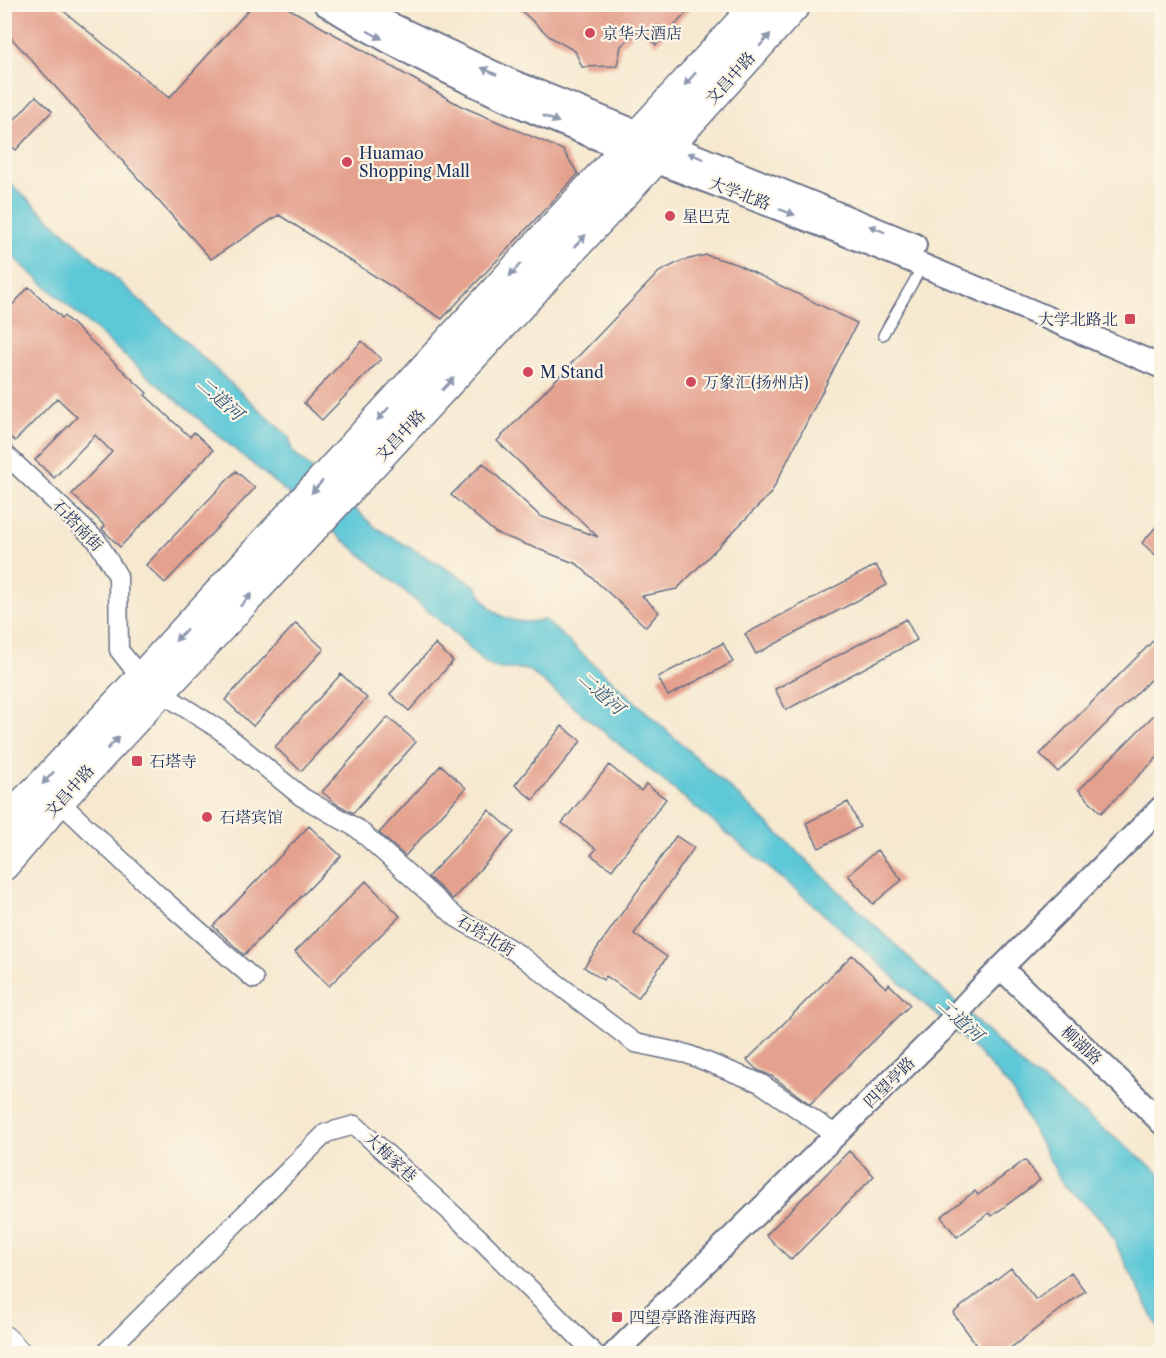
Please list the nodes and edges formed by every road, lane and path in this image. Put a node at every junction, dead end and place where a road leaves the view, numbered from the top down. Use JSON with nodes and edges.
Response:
{"nodes":[{"id":1,"x":325,"y":4,"type":"edge"},
{"id":2,"x":355,"y":4,"type":"edge"},
{"id":3,"x":758,"y":4,"type":"edge"},
{"id":4,"x":796,"y":4,"type":"edge"},
{"id":5,"x":633,"y":141,"type":"junction"},
{"id":6,"x":662,"y":153,"type":"junction"},
{"id":7,"x":923,"y":264,"type":"junction"},
{"id":8,"x":884,"y":334,"type":"dead end"},
{"id":9,"x":1161,"y":352,"type":"edge"},
{"id":10,"x":1161,"y":367,"type":"edge"},
{"id":11,"x":4,"y":453,"type":"edge"},
{"id":12,"x":301,"y":523,"type":"junction"},
{"id":13,"x":151,"y":685,"type":"junction"},
{"id":14,"x":59,"y":801,"type":"junction"},
{"id":15,"x":1161,"y":807,"type":"edge"},
{"id":16,"x":4,"y":822,"type":"edge"},
{"id":17,"x":4,"y":865,"type":"edge"},
{"id":18,"x":1002,"y":969,"type":"junction"},
{"id":19,"x":254,"y":978,"type":"dead end"},
{"id":20,"x":1161,"y":1123,"type":"edge"},
{"id":21,"x":836,"y":1135,"type":"junction"},
{"id":22,"x":4,"y":1339,"type":"edge"},
{"id":23,"x":19,"y":1353,"type":"edge"},
{"id":24,"x":104,"y":1353,"type":"edge"},
{"id":25,"x":595,"y":1353,"type":"edge"},
{"id":26,"x":614,"y":1353,"type":"edge"}],
"edges":[{"from":1,"to":5,"type":"street","name":"大学北路","one_way":true},
{"from":5,"to":2,"type":"street","name":"大学北路","one_way":true},
{"from":3,"to":5,"type":"main road","name":"文昌中路","one_way":true},
{"from":6,"to":4,"type":"main road","name":"文昌中路","one_way":true},
{"from":5,"to":6,"type":"street","name":"大学北路"},
{"from":5,"to":12,"type":"main road","name":"文昌中路","one_way":true},
{"from":6,"to":7,"type":"street","name":"大学北路","one_way":true},
{"from":9,"to":6,"type":"street","name":"大学北路","one_way":true},
{"from":12,"to":6,"type":"main road","name":"文昌中路","one_way":true},
{"from":7,"to":8,"type":"lane"},
{"from":7,"to":10,"type":"street","name":"大学北路"},
{"from":11,"to":13,"type":"street","name":"石塔南街"},
{"from":12,"to":13,"type":"main road","name":"文昌中路"},
{"from":14,"to":13,"type":"main road","name":"文昌中路","one_way":true},
{"from":13,"to":16,"type":"main road","name":"文昌中路","one_way":true},
{"from":13,"to":21,"type":"street","name":"石塔北街"},
{"from":14,"to":17,"type":"main road","name":"文昌中路"},
{"from":14,"to":19,"type":"street"},
{"from":15,"to":18,"type":"street","name":"四望亭路"},
{"from":18,"to":20,"type":"street","name":"柳湖路"},
{"from":18,"to":21,"type":"street","name":"四望亭路"},
{"from":21,"to":26,"type":"street","name":"四望亭路"},
{"from":22,"to":23,"type":"main road"},
{"from":24,"to":25,"type":"street","name":"大梅家巷"}]}
